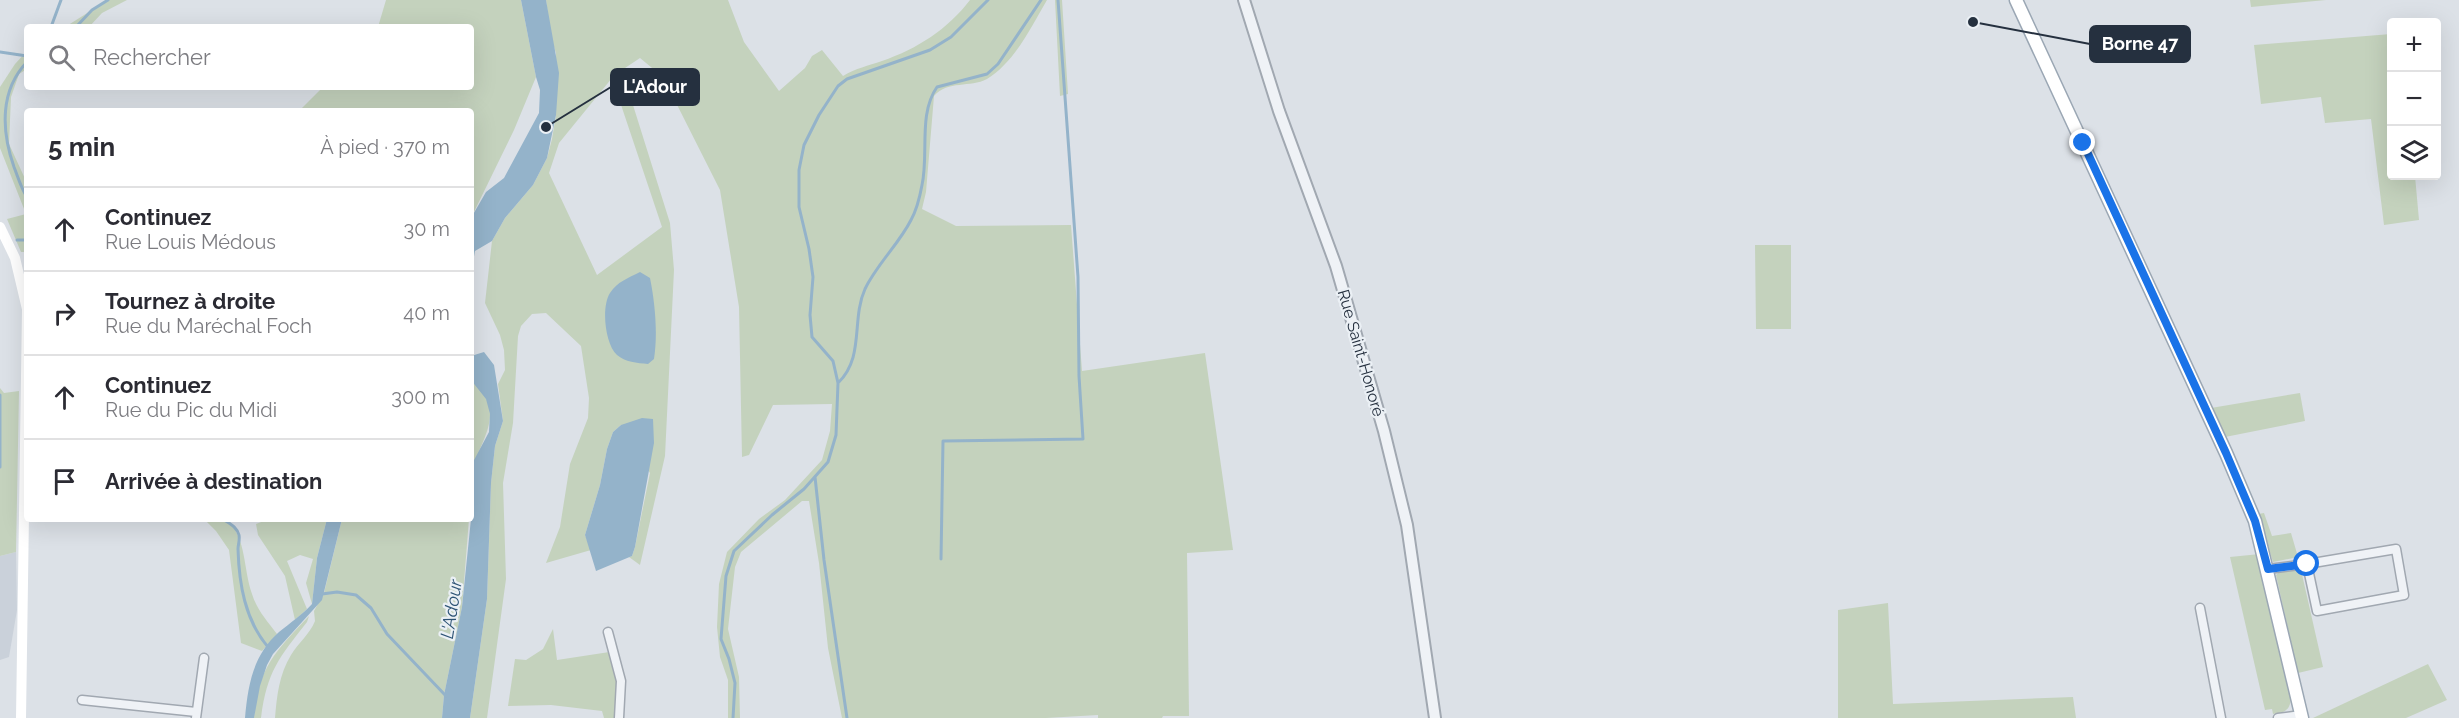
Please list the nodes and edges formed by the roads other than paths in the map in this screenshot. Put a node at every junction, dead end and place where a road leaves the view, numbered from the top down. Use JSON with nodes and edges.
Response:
{"nodes":[{"id":1,"x":1244,"y":0,"type":"edge"},
{"id":2,"x":2016,"y":0,"type":"edge"},
{"id":3,"x":0,"y":227,"type":"edge"},
{"id":4,"x":24,"y":296,"type":"edge"},
{"id":5,"x":24,"y":514,"type":"edge"},
{"id":6,"x":2307,"y":564,"type":"junction"},
{"id":7,"x":2268,"y":569,"type":"junction"},
{"id":8,"x":2200,"y":608,"type":"dead end"},
{"id":9,"x":608,"y":632,"type":"dead end"},
{"id":10,"x":204,"y":658,"type":"dead end"},
{"id":11,"x":82,"y":700,"type":"dead end"},
{"id":12,"x":196,"y":715,"type":"edge"},
{"id":13,"x":2301,"y":716,"type":"edge"},
{"id":14,"x":21,"y":718,"type":"edge"},
{"id":15,"x":619,"y":718,"type":"edge"},
{"id":16,"x":1435,"y":718,"type":"edge"},
{"id":17,"x":2221,"y":718,"type":"edge"},
{"id":18,"x":2278,"y":718,"type":"edge"}],
"edges":[{"from":1,"to":16,"type":"street","name":"Rue Saint-Honoré"},
{"from":2,"to":7,"type":"main road"},
{"from":3,"to":4,"type":"main road"},
{"from":5,"to":14,"type":"main road"},
{"from":6,"to":6,"type":"street"},
{"from":6,"to":7,"type":"street"},
{"from":7,"to":13,"type":"main road"},
{"from":8,"to":17,"type":"street"},
{"from":9,"to":15,"type":"street"},
{"from":10,"to":12,"type":"street"},
{"from":11,"to":12,"type":"street"},
{"from":13,"to":18,"type":"street"}]}
